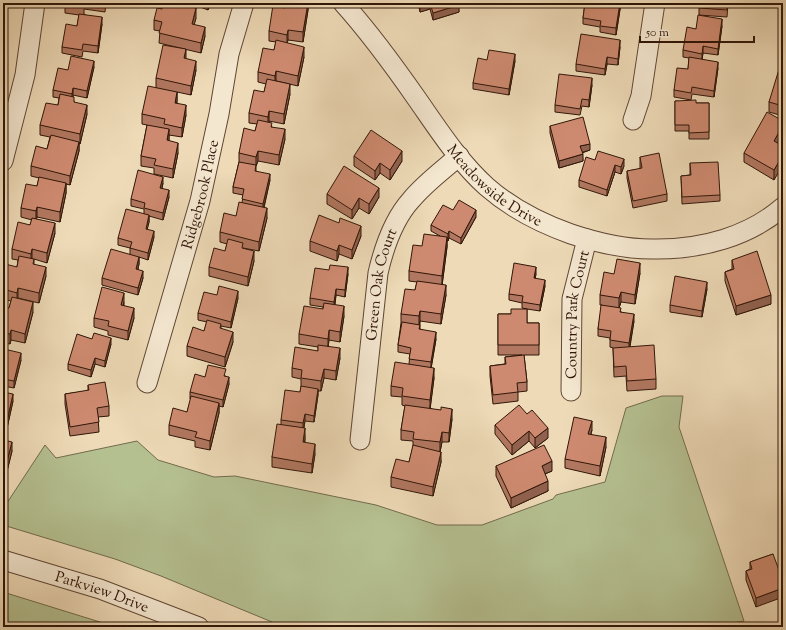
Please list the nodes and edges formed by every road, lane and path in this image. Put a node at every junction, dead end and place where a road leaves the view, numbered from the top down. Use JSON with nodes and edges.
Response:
{"nodes":[{"id":1,"x":35,"y":3,"type":"edge"},
{"id":2,"x":244,"y":3,"type":"edge"},
{"id":3,"x":343,"y":3,"type":"edge"},
{"id":4,"x":655,"y":3,"type":"edge"},
{"id":5,"x":633,"y":120,"type":"dead end"},
{"id":6,"x":459,"y":156,"type":"junction"},
{"id":7,"x":3,"y":161,"type":"edge"},
{"id":8,"x":783,"y":207,"type":"edge"},
{"id":9,"x":587,"y":240,"type":"junction"},
{"id":10,"x":147,"y":383,"type":"dead end"},
{"id":11,"x":571,"y":391,"type":"dead end"},
{"id":12,"x":360,"y":440,"type":"dead end"},
{"id":13,"x":3,"y":560,"type":"edge"},
{"id":14,"x":199,"y":627,"type":"edge"}],
"edges":[{"from":1,"to":7,"type":"street"},
{"from":2,"to":10,"type":"street","name":"Ridgebrook Place"},
{"from":3,"to":6,"type":"street","name":"Meadowside Drive"},
{"from":4,"to":5,"type":"street"},
{"from":6,"to":9,"type":"street","name":"Meadowside Drive"},
{"from":6,"to":12,"type":"street","name":"Green Oak Court"},
{"from":8,"to":9,"type":"street","name":"Meadowside Drive"},
{"from":9,"to":11,"type":"street","name":"Country Park Court"},
{"from":13,"to":14,"type":"street","name":"Parkview Drive"}]}
